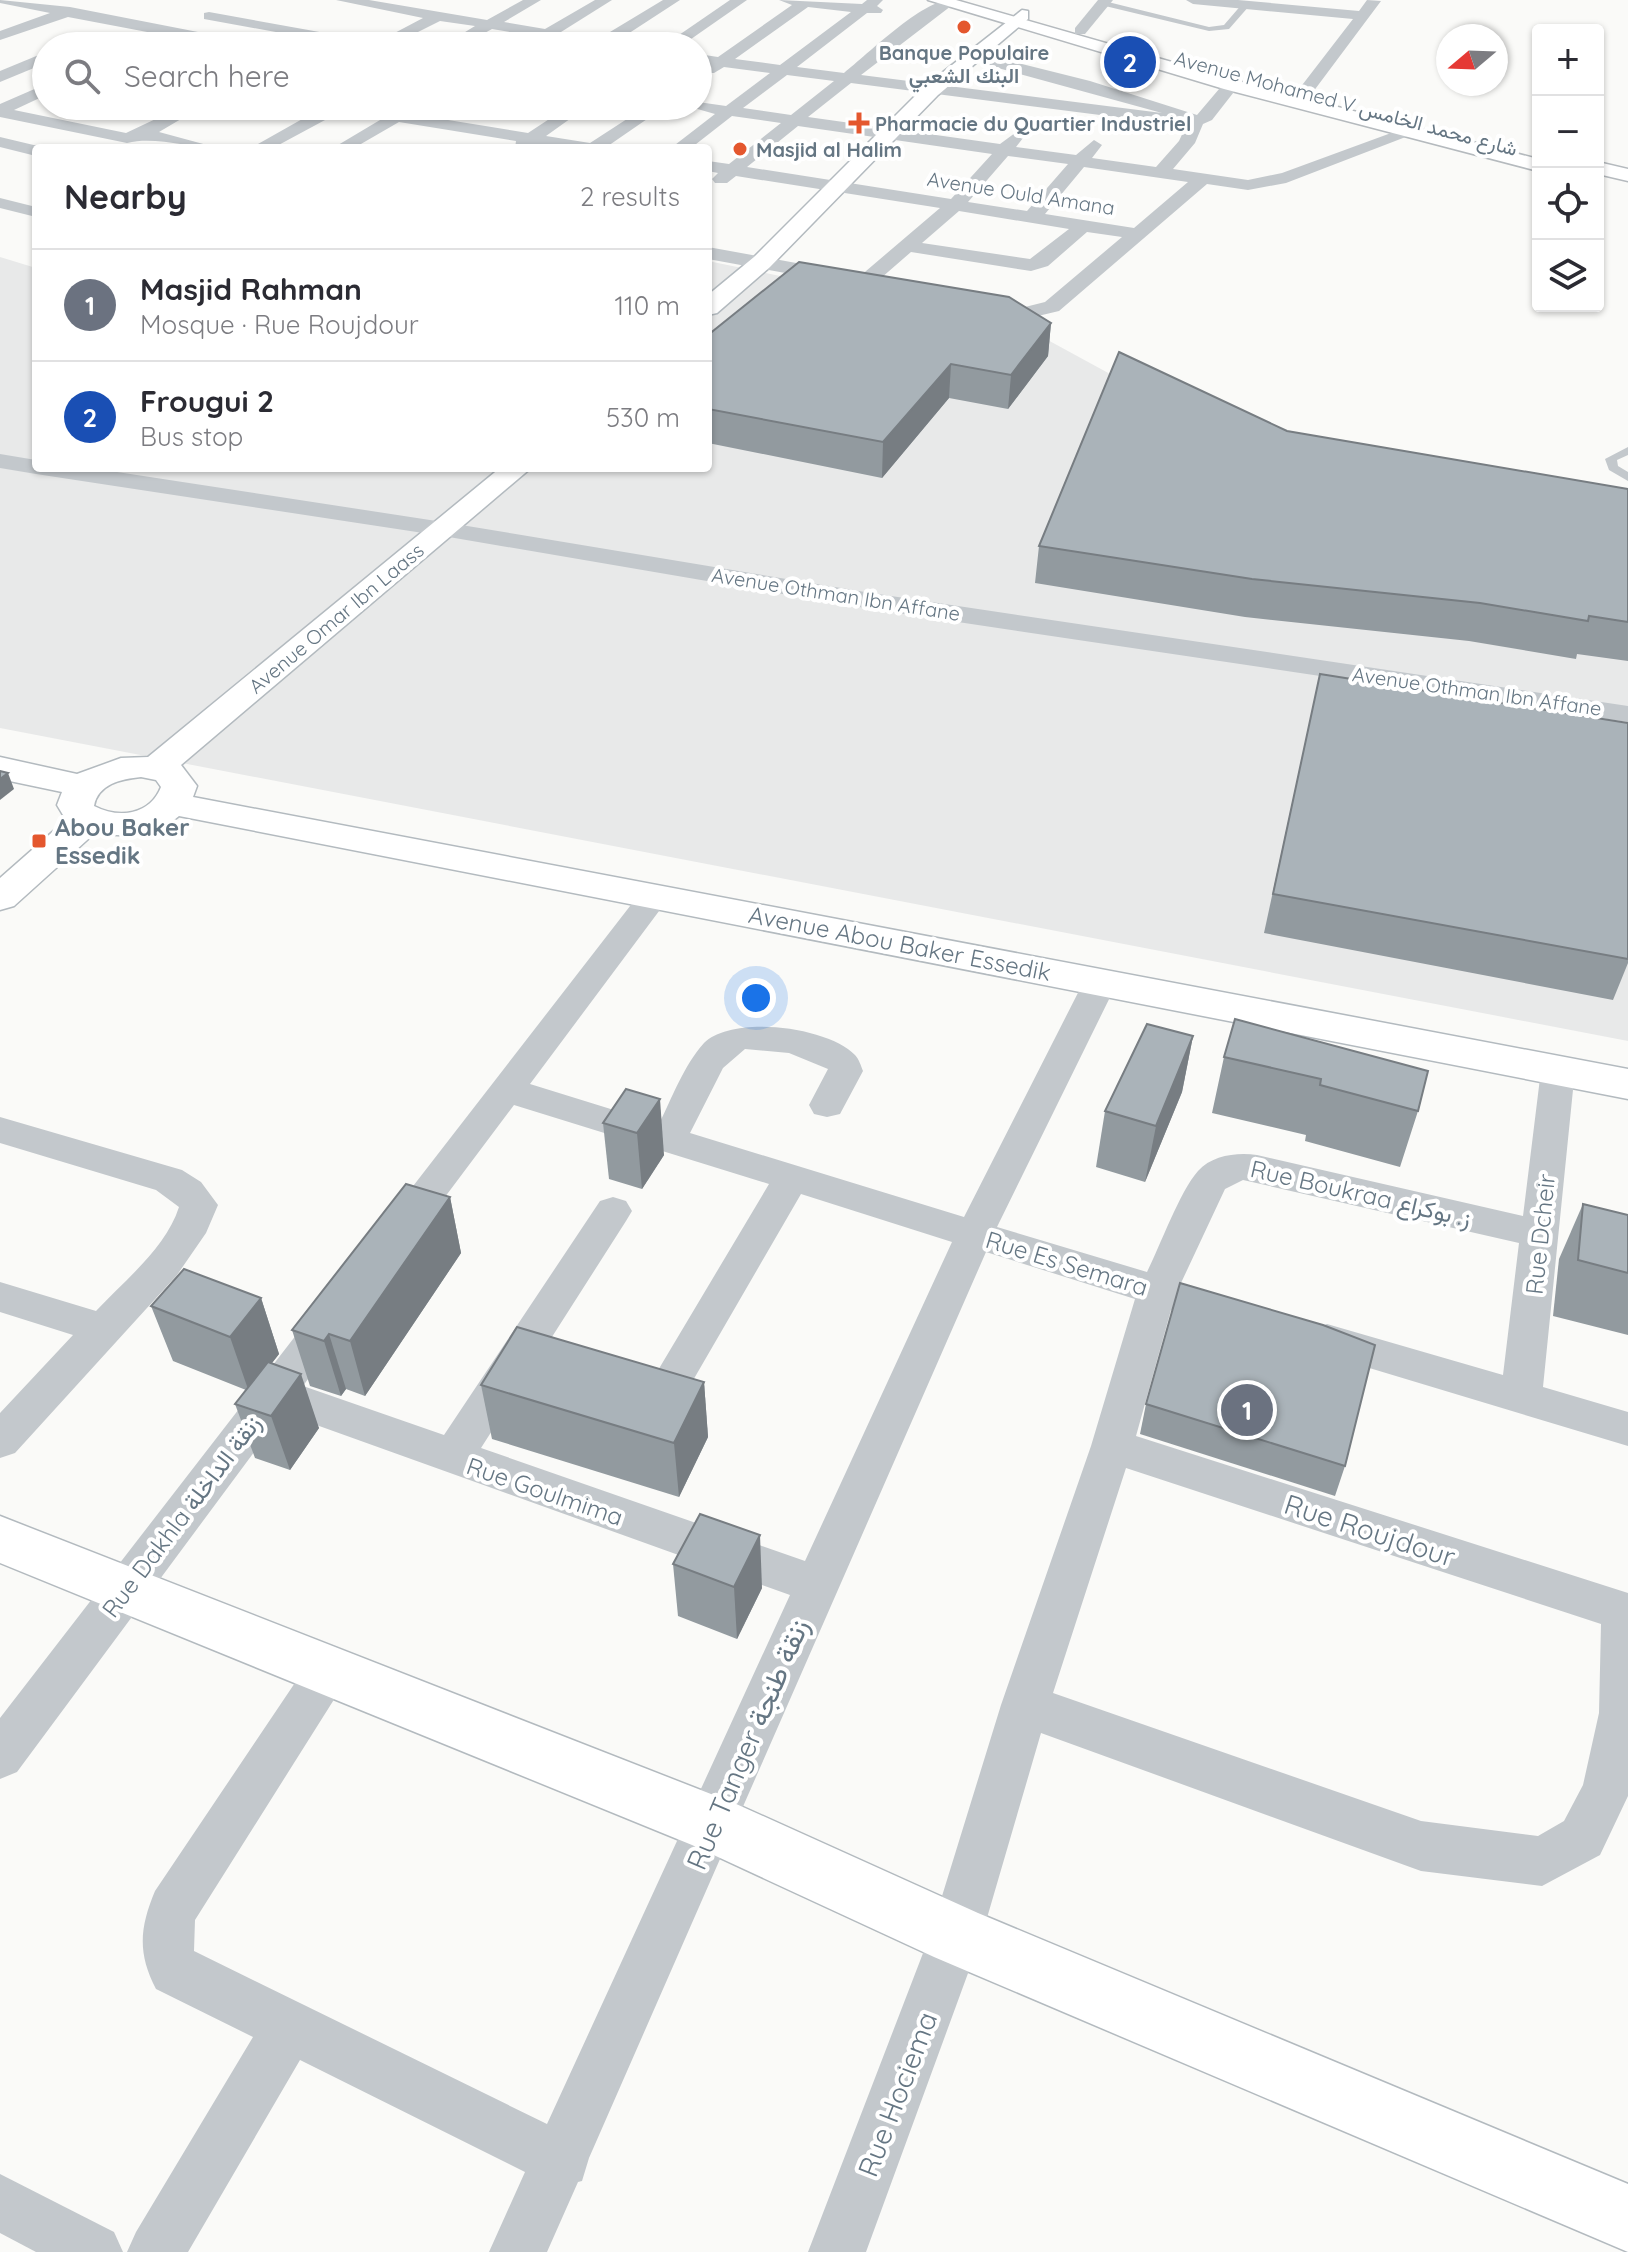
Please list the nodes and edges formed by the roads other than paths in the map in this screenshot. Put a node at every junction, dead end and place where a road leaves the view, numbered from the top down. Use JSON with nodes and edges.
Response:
{"nodes":[{"id":1,"x":5,"y":0,"type":"edge"},
{"id":2,"x":343,"y":0,"type":"edge"},
{"id":3,"x":400,"y":0,"type":"edge"},
{"id":4,"x":534,"y":0,"type":"edge"},
{"id":5,"x":605,"y":0,"type":"edge"},
{"id":6,"x":673,"y":0,"type":"edge"},
{"id":7,"x":740,"y":0,"type":"edge"},
{"id":8,"x":786,"y":0,"type":"edge"},
{"id":9,"x":968,"y":0,"type":"edge"},
{"id":10,"x":1193,"y":0,"type":"edge"},
{"id":11,"x":1375,"y":0,"type":"edge"},
{"id":12,"x":807,"y":1,"type":"edge"},
{"id":13,"x":942,"y":1,"type":"edge"},
{"id":14,"x":1105,"y":1,"type":"edge"},
{"id":15,"x":1252,"y":3,"type":"edge"},
{"id":16,"x":870,"y":4,"type":"edge"},
{"id":17,"x":458,"y":5,"type":"dead end"},
{"id":18,"x":385,"y":7,"type":"junction"},
{"id":19,"x":127,"y":8,"type":"dead end"},
{"id":20,"x":70,"y":11,"type":"junction"},
{"id":21,"x":187,"y":11,"type":"dead end"},
{"id":22,"x":910,"y":14,"type":"junction"},
{"id":23,"x":438,"y":16,"type":"junction"},
{"id":24,"x":1363,"y":16,"type":"junction"},
{"id":25,"x":101,"y":18,"type":"junction"},
{"id":26,"x":364,"y":18,"type":"dead end"},
{"id":27,"x":1016,"y":18,"type":"junction"},
{"id":28,"x":489,"y":25,"type":"junction"},
{"id":29,"x":1080,"y":31,"type":"junction"},
{"id":30,"x":170,"y":32,"type":"edge"},
{"id":31,"x":325,"y":32,"type":"edge"},
{"id":32,"x":406,"y":32,"type":"edge"},
{"id":33,"x":476,"y":32,"type":"edge"},
{"id":34,"x":533,"y":32,"type":"edge"},
{"id":35,"x":549,"y":32,"type":"edge"},
{"id":36,"x":621,"y":32,"type":"edge"},
{"id":37,"x":692,"y":32,"type":"edge"},
{"id":38,"x":0,"y":36,"type":"edge"},
{"id":39,"x":970,"y":56,"type":"junction"},
{"id":40,"x":712,"y":61,"type":"edge"},
{"id":41,"x":720,"y":62,"type":"junction"},
{"id":42,"x":32,"y":63,"type":"edge"},
{"id":43,"x":712,"y":68,"type":"edge"},
{"id":44,"x":781,"y":72,"type":"junction"},
{"id":45,"x":0,"y":77,"type":"edge"},
{"id":46,"x":844,"y":80,"type":"junction"},
{"id":47,"x":1072,"y":81,"type":"junction"},
{"id":48,"x":1231,"y":85,"type":"junction"},
{"id":49,"x":931,"y":91,"type":"junction"},
{"id":50,"x":1304,"y":93,"type":"junction"},
{"id":51,"x":32,"y":96,"type":"edge"},
{"id":52,"x":712,"y":108,"type":"edge"},
{"id":53,"x":729,"y":110,"type":"junction"},
{"id":54,"x":0,"y":111,"type":"edge"},
{"id":55,"x":1116,"y":114,"type":"junction"},
{"id":56,"x":1036,"y":117,"type":"junction"},
{"id":57,"x":32,"y":118,"type":"edge"},
{"id":58,"x":795,"y":119,"type":"junction"},
{"id":59,"x":40,"y":120,"type":"edge"},
{"id":60,"x":169,"y":120,"type":"edge"},
{"id":61,"x":309,"y":120,"type":"edge"},
{"id":62,"x":391,"y":120,"type":"edge"},
{"id":63,"x":415,"y":120,"type":"edge"},
{"id":64,"x":480,"y":120,"type":"edge"},
{"id":65,"x":559,"y":120,"type":"edge"},
{"id":66,"x":636,"y":120,"type":"edge"},
{"id":67,"x":1194,"y":122,"type":"junction"},
{"id":68,"x":467,"y":128,"type":"junction"},
{"id":69,"x":144,"y":133,"type":"junction"},
{"id":70,"x":888,"y":133,"type":"junction"},
{"id":71,"x":1408,"y":133,"type":"junction"},
{"id":72,"x":445,"y":141,"type":"dead end"},
{"id":73,"x":0,"y":142,"type":"edge"},
{"id":74,"x":524,"y":143,"type":"edge"},
{"id":75,"x":192,"y":144,"type":"edge"},
{"id":76,"x":267,"y":144,"type":"edge"},
{"id":77,"x":349,"y":144,"type":"edge"},
{"id":78,"x":598,"y":144,"type":"edge"},
{"id":79,"x":685,"y":144,"type":"edge"},
{"id":80,"x":32,"y":150,"type":"edge"},
{"id":81,"x":1003,"y":151,"type":"junction"},
{"id":82,"x":1532,"y":151,"type":"edge"},
{"id":83,"x":1082,"y":161,"type":"junction"},
{"id":84,"x":1532,"y":164,"type":"edge"},
{"id":85,"x":712,"y":167,"type":"edge"},
{"id":86,"x":1604,"y":169,"type":"edge"},
{"id":87,"x":732,"y":170,"type":"junction"},
{"id":88,"x":1160,"y":173,"type":"junction"},
{"id":89,"x":1628,"y":175,"type":"edge"},
{"id":90,"x":1201,"y":180,"type":"junction"},
{"id":91,"x":1604,"y":181,"type":"edge"},
{"id":92,"x":712,"y":185,"type":"edge"},
{"id":93,"x":835,"y":186,"type":"junction"},
{"id":94,"x":1628,"y":187,"type":"edge"},
{"id":95,"x":0,"y":203,"type":"edge"},
{"id":96,"x":955,"y":205,"type":"junction"},
{"id":97,"x":32,"y":211,"type":"edge"},
{"id":98,"x":1032,"y":217,"type":"junction"},
{"id":99,"x":1083,"y":226,"type":"junction"},
{"id":100,"x":1137,"y":234,"type":"junction"},
{"id":101,"x":907,"y":246,"type":"junction"},
{"id":102,"x":712,"y":254,"type":"edge"},
{"id":103,"x":762,"y":262,"type":"junction"},
{"id":104,"x":866,"y":281,"type":"junction"},
{"id":105,"x":895,"y":288,"type":"edge"},
{"id":106,"x":968,"y":303,"type":"edge"},
{"id":107,"x":712,"y":305,"type":"edge"},
{"id":108,"x":1628,"y":450,"type":"edge"},
{"id":109,"x":0,"y":461,"type":"edge"},
{"id":110,"x":32,"y":466,"type":"edge"},
{"id":111,"x":71,"y":472,"type":"edge"},
{"id":112,"x":512,"y":472,"type":"edge"},
{"id":113,"x":1628,"y":477,"type":"edge"},
{"id":114,"x":443,"y":529,"type":"junction"},
{"id":115,"x":1628,"y":714,"type":"edge"},
{"id":116,"x":0,"y":768,"type":"edge"},
{"id":117,"x":156,"y":768,"type":"junction"},
{"id":118,"x":86,"y":803,"type":"junction"},
{"id":119,"x":172,"y":804,"type":"junction"},
{"id":120,"x":655,"y":895,"type":"junction"},
{"id":121,"x":1,"y":897,"type":"edge"},
{"id":122,"x":1101,"y":981,"type":"junction"},
{"id":123,"x":1558,"y":1070,"type":"junction"},
{"id":124,"x":1628,"y":1084,"type":"edge"},
{"id":125,"x":507,"y":1090,"type":"junction"},
{"id":126,"x":827,"y":1105,"type":"dead end"},
{"id":127,"x":0,"y":1130,"type":"edge"},
{"id":128,"x":669,"y":1140,"type":"junction"},
{"id":129,"x":792,"y":1178,"type":"junction"},
{"id":130,"x":613,"y":1211,"type":"dead end"},
{"id":131,"x":1541,"y":1234,"type":"junction"},
{"id":132,"x":974,"y":1235,"type":"junction"},
{"id":133,"x":381,"y":1254,"type":"edge"},
{"id":134,"x":1157,"y":1291,"type":"junction"},
{"id":135,"x":352,"y":1292,"type":"edge"},
{"id":136,"x":0,"y":1297,"type":"edge"},
{"id":137,"x":1217,"y":1308,"type":"edge"},
{"id":138,"x":105,"y":1330,"type":"junction"},
{"id":139,"x":1293,"y":1330,"type":"edge"},
{"id":140,"x":674,"y":1377,"type":"edge"},
{"id":141,"x":275,"y":1393,"type":"junction"},
{"id":142,"x":1521,"y":1397,"type":"junction"},
{"id":143,"x":1628,"y":1429,"type":"edge"},
{"id":144,"x":0,"y":1441,"type":"edge"},
{"id":145,"x":1112,"y":1446,"type":"junction"},
{"id":146,"x":452,"y":1458,"type":"junction"},
{"id":147,"x":0,"y":1539,"type":"edge"},
{"id":148,"x":816,"y":1585,"type":"junction"},
{"id":149,"x":125,"y":1589,"type":"junction"},
{"id":150,"x":1626,"y":1613,"type":"edge"},
{"id":151,"x":329,"y":1671,"type":"junction"},
{"id":152,"x":1025,"y":1705,"type":"junction"},
{"id":153,"x":0,"y":1756,"type":"edge"},
{"id":154,"x":713,"y":1824,"type":"junction"},
{"id":155,"x":956,"y":1935,"type":"junction"},
{"id":156,"x":289,"y":2028,"type":"junction"},
{"id":157,"x":562,"y":2161,"type":"junction"},
{"id":158,"x":0,"y":2202,"type":"edge"},
{"id":159,"x":1628,"y":2219,"type":"edge"},
{"id":160,"x":94,"y":2252,"type":"edge"},
{"id":161,"x":156,"y":2252,"type":"edge"},
{"id":162,"x":518,"y":2252,"type":"edge"},
{"id":163,"x":837,"y":2252,"type":"edge"}],
"edges":[{"from":1,"to":20,"type":"street"},
{"from":2,"to":18,"type":"street"},
{"from":3,"to":18,"type":"street"},
{"from":4,"to":28,"type":"street"},
{"from":5,"to":35,"type":"street"},
{"from":6,"to":36,"type":"street"},
{"from":7,"to":37,"type":"street"},
{"from":8,"to":12,"type":"street"},
{"from":9,"to":27,"type":"street","name":"Avenue Mohamed V شارع محمد الخامس"},
{"from":10,"to":15,"type":"street"},
{"from":11,"to":24,"type":"street"},
{"from":12,"to":16,"type":"street"},
{"from":12,"to":41,"type":"street"},
{"from":13,"to":22,"type":"street"},
{"from":13,"to":27,"type":"street","name":"Avenue Mohamed V شارع محمد الخامس"},
{"from":14,"to":15,"type":"lane"},
{"from":14,"to":29,"type":"street"},
{"from":15,"to":24,"type":"street"},
{"from":16,"to":22,"type":"street"},
{"from":16,"to":44,"type":"street"},
{"from":17,"to":23,"type":"street"},
{"from":18,"to":23,"type":"street"},
{"from":18,"to":26,"type":"street"},
{"from":19,"to":25,"type":"street"},
{"from":20,"to":25,"type":"street"},
{"from":20,"to":38,"type":"street"},
{"from":21,"to":31,"type":"street"},
{"from":22,"to":46,"type":"street"},
{"from":23,"to":28,"type":"street"},
{"from":23,"to":32,"type":"street"},
{"from":24,"to":50,"type":"street"},
{"from":25,"to":30,"type":"street"},
{"from":27,"to":29,"type":"street","name":"Avenue Mohamed V شارع محمد الخامس"},
{"from":27,"to":39,"type":"street"},
{"from":27,"to":48,"type":"street","name":"Avenue Mohamed V شارع محمد الخامس"},
{"from":28,"to":33,"type":"street"},
{"from":28,"to":34,"type":"street"},
{"from":29,"to":50,"type":"street","name":"Avenue Mohamed V شارع محمد الخامس"},
{"from":39,"to":47,"type":"street"},
{"from":39,"to":49,"type":"street"},
{"from":40,"to":41,"type":"street"},
{"from":41,"to":43,"type":"street"},
{"from":41,"to":44,"type":"street"},
{"from":42,"to":45,"type":"street"},
{"from":44,"to":46,"type":"street"},
{"from":44,"to":53,"type":"street"},
{"from":46,"to":49,"type":"street"},
{"from":46,"to":58,"type":"street"},
{"from":47,"to":56,"type":"street"},
{"from":47,"to":67,"type":"street"},
{"from":48,"to":67,"type":"street"},
{"from":48,"to":71,"type":"street","name":"Avenue Mohamed V شارع محمد الخامس"},
{"from":49,"to":56,"type":"street"},
{"from":49,"to":70,"type":"street"},
{"from":50,"to":82,"type":"street","name":"Avenue Mohamed V شارع محمد الخامس"},
{"from":51,"to":54,"type":"street"},
{"from":52,"to":53,"type":"street"},
{"from":53,"to":58,"type":"street"},
{"from":53,"to":79,"type":"street"},
{"from":54,"to":57,"type":"street"},
{"from":55,"to":56,"type":"street"},
{"from":55,"to":67,"type":"street"},
{"from":55,"to":83,"type":"street"},
{"from":56,"to":81,"type":"street"},
{"from":58,"to":70,"type":"street"},
{"from":58,"to":87,"type":"street"},
{"from":59,"to":69,"type":"street"},
{"from":60,"to":69,"type":"street"},
{"from":61,"to":76,"type":"street"},
{"from":62,"to":77,"type":"street"},
{"from":63,"to":68,"type":"street"},
{"from":64,"to":68,"type":"street"},
{"from":65,"to":74,"type":"street"},
{"from":66,"to":78,"type":"street"},
{"from":67,"to":88,"type":"street"},
{"from":68,"to":72,"type":"street"},
{"from":68,"to":74,"type":"street"},
{"from":69,"to":75,"type":"street"},
{"from":70,"to":81,"type":"street"},
{"from":70,"to":93,"type":"street"},
{"from":71,"to":84,"type":"street","name":"Avenue Mohamed V شارع محمد الخامس"},
{"from":71,"to":90,"type":"street"},
{"from":73,"to":80,"type":"street"},
{"from":81,"to":83,"type":"street"},
{"from":81,"to":96,"type":"street"},
{"from":83,"to":88,"type":"street"},
{"from":83,"to":98,"type":"street"},
{"from":85,"to":87,"type":"street","name":"Avenue Ould Amana"},
{"from":86,"to":89,"type":"street"},
{"from":87,"to":92,"type":"street"},
{"from":87,"to":93,"type":"street","name":"Avenue Ould Amana"},
{"from":88,"to":90,"type":"street"},
{"from":90,"to":100,"type":"street"},
{"from":91,"to":94,"type":"street"},
{"from":93,"to":96,"type":"street","name":"Avenue Ould Amana"},
{"from":93,"to":103,"type":"street"},
{"from":95,"to":97,"type":"street"},
{"from":96,"to":98,"type":"street","name":"Avenue Ould Amana"},
{"from":96,"to":101,"type":"street"},
{"from":98,"to":99,"type":"street","name":"Avenue Ould Amana"},
{"from":99,"to":100,"type":"street","name":"Avenue Ould Amana"},
{"from":99,"to":101,"type":"street"},
{"from":100,"to":106,"type":"street"},
{"from":101,"to":104,"type":"street"},
{"from":102,"to":103,"type":"street"},
{"from":103,"to":104,"type":"street"},
{"from":103,"to":107,"type":"street"},
{"from":104,"to":105,"type":"street"},
{"from":108,"to":113,"type":"lane"},
{"from":109,"to":110,"type":"street"},
{"from":111,"to":114,"type":"street","name":"Avenue Othman Ibn Affane"},
{"from":112,"to":114,"type":"street","name":"Avenue Omar Ibn Laass"},
{"from":114,"to":115,"type":"street","name":"Avenue Othman Ibn Affane"},
{"from":114,"to":117,"type":"street","name":"Avenue Omar Ibn Laass"},
{"from":116,"to":118,"type":"street"},
{"from":117,"to":118,"type":"street"},
{"from":117,"to":119,"type":"street"},
{"from":118,"to":119,"type":"street"},
{"from":118,"to":121,"type":"street"},
{"from":119,"to":120,"type":"street","name":"Avenue Abou Baker Essedik"},
{"from":120,"to":122,"type":"street","name":"Avenue Abou Baker Essedik"},
{"from":120,"to":125,"type":"street"},
{"from":122,"to":123,"type":"street","name":"Avenue Abou Baker Essedik"},
{"from":122,"to":132,"type":"street","name":"Rue Tanger زنقة طنجة"},
{"from":123,"to":124,"type":"street","name":"Avenue Abou Baker Essedik"},
{"from":123,"to":131,"type":"street","name":"Rue Dcheir"},
{"from":125,"to":128,"type":"street","name":"Rue Es Semara"},
{"from":125,"to":133,"type":"street"},
{"from":126,"to":128,"type":"street"},
{"from":127,"to":138,"type":"street"},
{"from":128,"to":129,"type":"street","name":"Rue Es Semara"},
{"from":129,"to":132,"type":"street","name":"Rue Es Semara"},
{"from":129,"to":140,"type":"street"},
{"from":130,"to":146,"type":"street"},
{"from":131,"to":134,"type":"street","name":"Rue Boukraa ز. بوكراع"},
{"from":131,"to":142,"type":"street","name":"Rue Dcheir"},
{"from":132,"to":134,"type":"street","name":"Rue Es Semara"},
{"from":132,"to":148,"type":"street","name":"Rue Tanger زنقة طنجة"},
{"from":134,"to":137,"type":"street","name":"Rue Es Semara"},
{"from":134,"to":145,"type":"street","name":"Rue Boukraa ز. بوكراع"},
{"from":135,"to":141,"type":"street","name":"Rue Dakhla زنقة الداخلة"},
{"from":136,"to":138,"type":"street"},
{"from":138,"to":144,"type":"street"},
{"from":139,"to":142,"type":"street"},
{"from":141,"to":146,"type":"street","name":"Rue Goulmima"},
{"from":141,"to":149,"type":"street","name":"Rue Dakhla زنقة الداخلة"},
{"from":142,"to":143,"type":"street"},
{"from":145,"to":150,"type":"street","name":"Rue Roujdour"},
{"from":145,"to":152,"type":"street","name":"Rue Boukraa ز. بوكراع"},
{"from":146,"to":148,"type":"street","name":"Rue Goulmima"},
{"from":147,"to":149,"type":"street"},
{"from":148,"to":154,"type":"street","name":"Rue Tanger زنقة طنجة"},
{"from":149,"to":151,"type":"street"},
{"from":149,"to":153,"type":"street","name":"Rue Dakhla زنقة الداخلة"},
{"from":150,"to":152,"type":"street"},
{"from":151,"to":154,"type":"street"},
{"from":151,"to":156,"type":"street"},
{"from":152,"to":155,"type":"street","name":"Rue Hociema"},
{"from":154,"to":155,"type":"street"},
{"from":154,"to":157,"type":"street","name":"Rue Tanger زنقة طنجة"},
{"from":155,"to":159,"type":"street"},
{"from":155,"to":163,"type":"street","name":"Rue Hociema"},
{"from":156,"to":157,"type":"street"},
{"from":156,"to":161,"type":"street"},
{"from":157,"to":162,"type":"street","name":"Rue Tanger زنقة طنجة"},
{"from":158,"to":160,"type":"street"}]}
